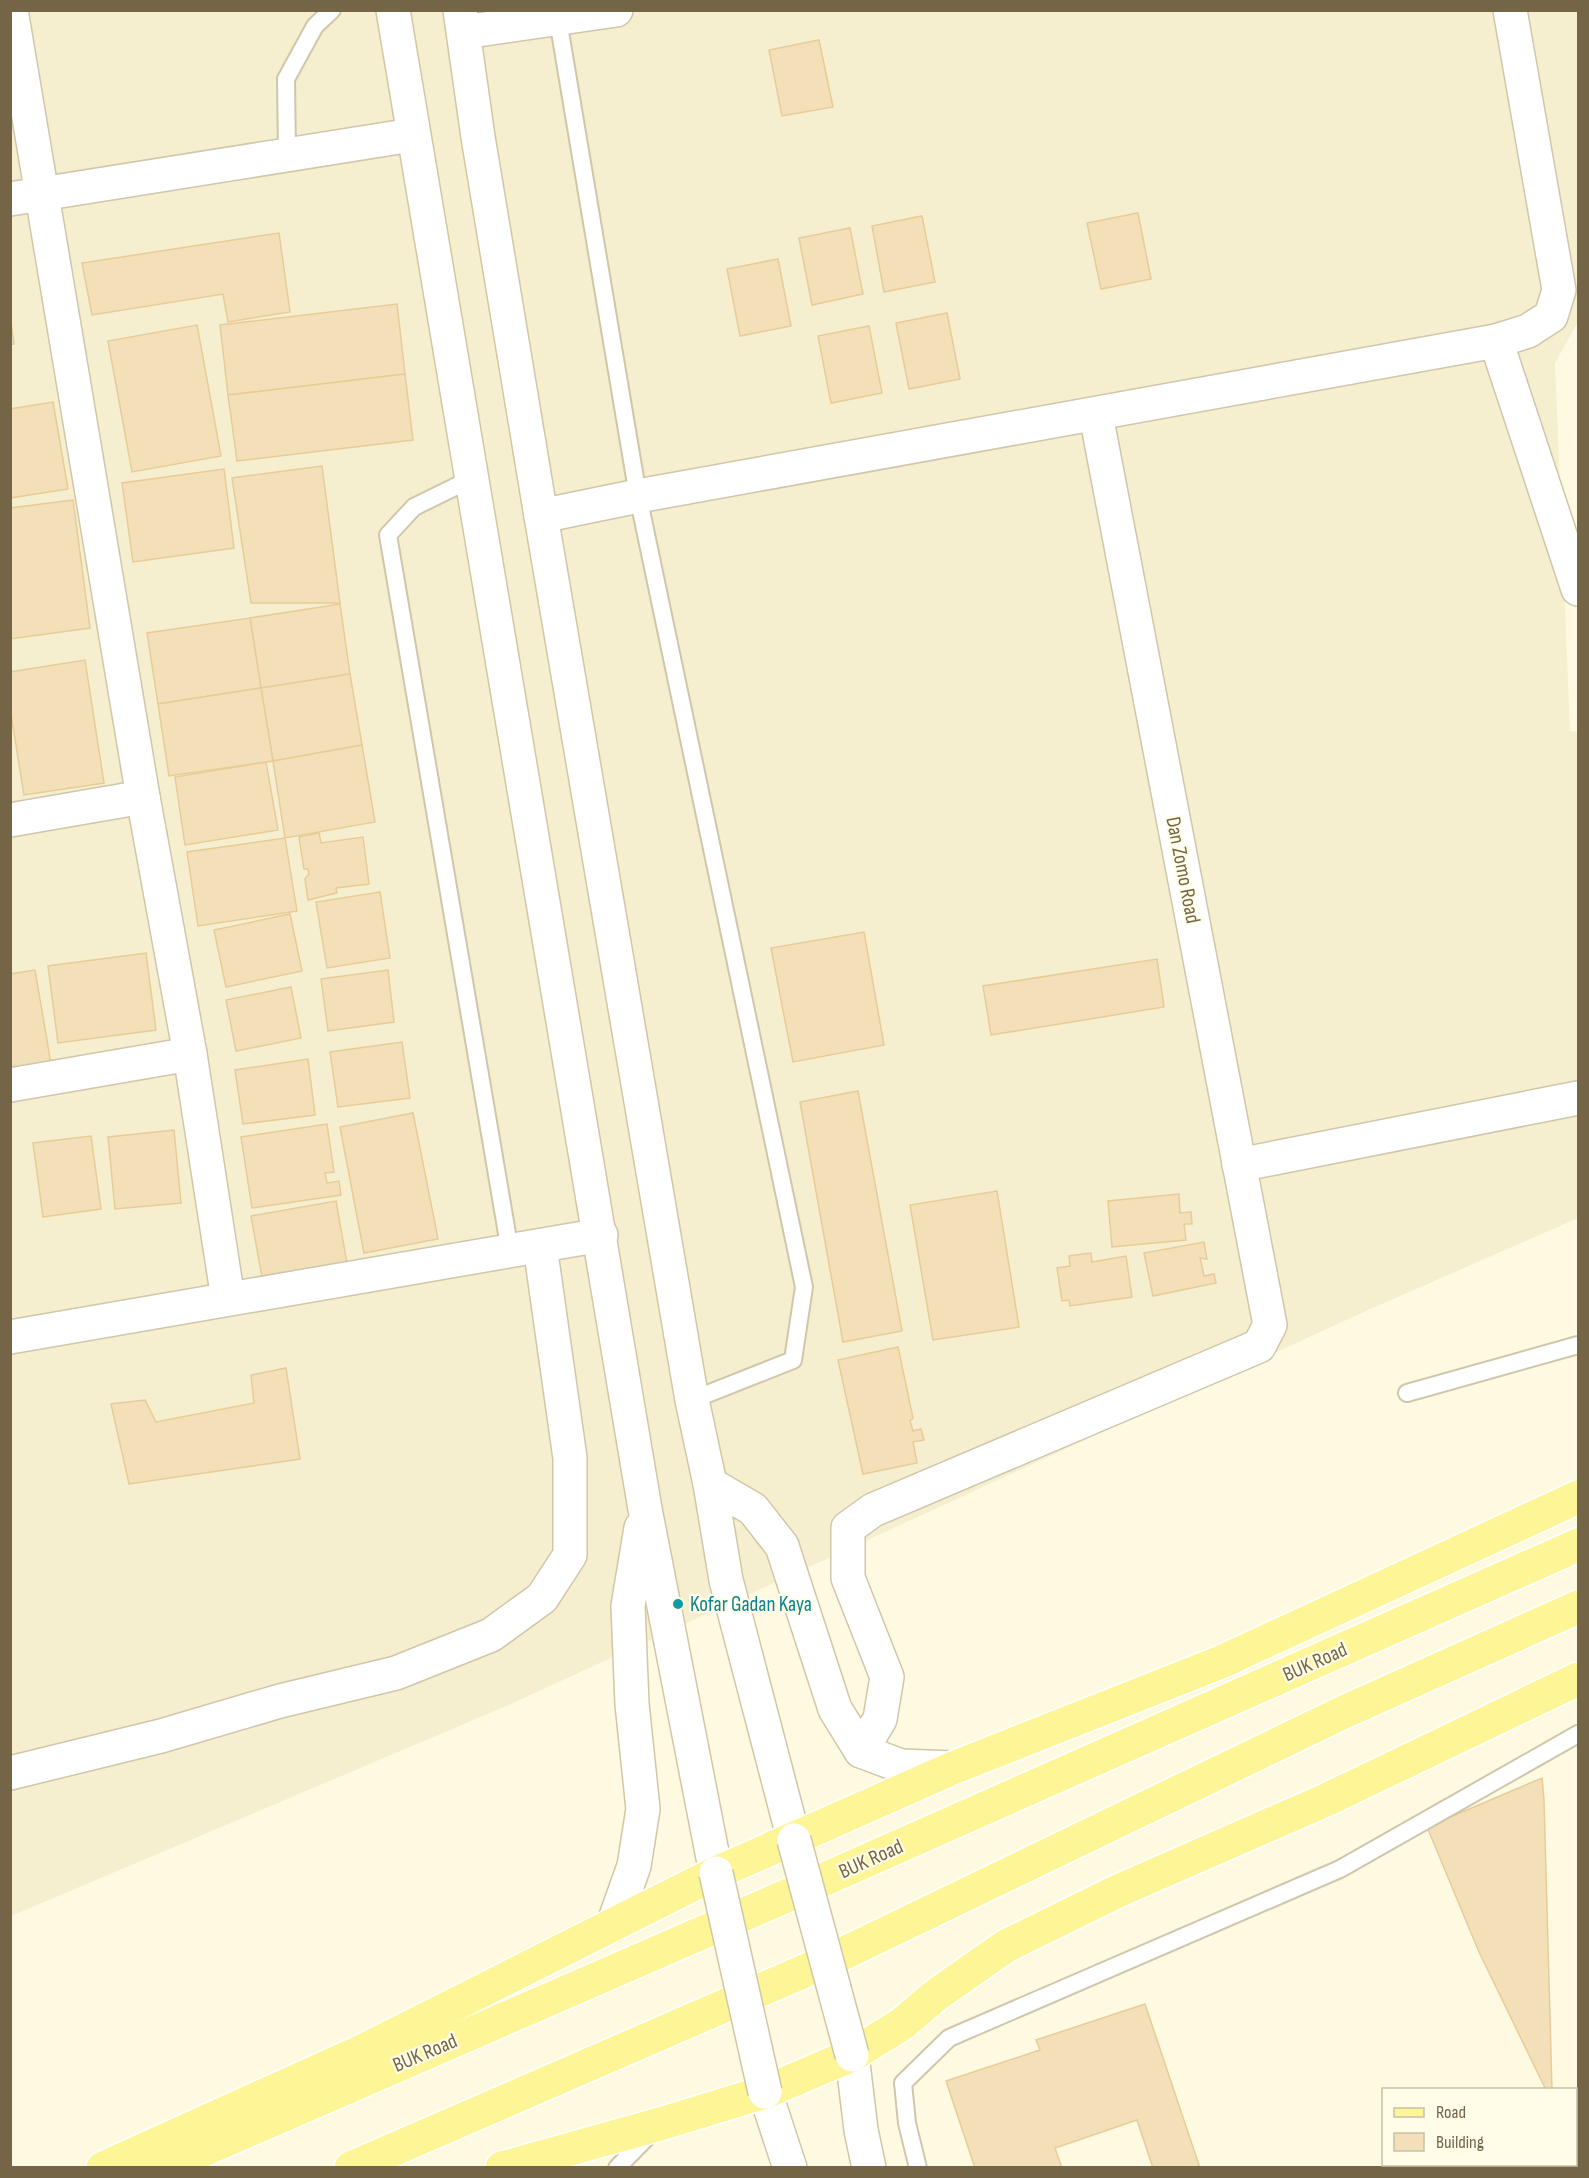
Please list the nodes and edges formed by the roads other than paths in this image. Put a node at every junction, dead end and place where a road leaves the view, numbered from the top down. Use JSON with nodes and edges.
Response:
{"nodes":[{"id":1,"x":11,"y":10,"type":"edge"},
{"id":2,"x":332,"y":10,"type":"edge"},
{"id":3,"x":393,"y":10,"type":"edge"},
{"id":4,"x":616,"y":10,"type":"edge"},
{"id":5,"x":1510,"y":10,"type":"edge"},
{"id":6,"x":557,"y":15,"type":"edge"},
{"id":7,"x":462,"y":21,"type":"edge"},
{"id":8,"x":412,"y":135,"type":"junction"},
{"id":9,"x":286,"y":155,"type":"junction"},
{"id":10,"x":43,"y":192,"type":"junction"},
{"id":11,"x":10,"y":199,"type":"edge"},
{"id":12,"x":1567,"y":264,"type":"edge"},
{"id":13,"x":1496,"y":341,"type":"junction"},
{"id":14,"x":1096,"y":415,"type":"junction"},
{"id":15,"x":472,"y":478,"type":"junction"},
{"id":16,"x":638,"y":496,"type":"junction"},
{"id":17,"x":541,"y":516,"type":"junction"},
{"id":18,"x":1578,"y":589,"type":"edge"},
{"id":19,"x":143,"y":797,"type":"junction"},
{"id":20,"x":10,"y":820,"type":"edge"},
{"id":21,"x":190,"y":1054,"type":"junction"},
{"id":22,"x":10,"y":1085,"type":"edge"},
{"id":23,"x":1578,"y":1098,"type":"edge"},
{"id":24,"x":1239,"y":1165,"type":"junction"},
{"id":25,"x":601,"y":1235,"type":"junction"},
{"id":26,"x":525,"y":1248,"type":"junction"},
{"id":27,"x":228,"y":1299,"type":"junction"},
{"id":28,"x":10,"y":1337,"type":"edge"},
{"id":29,"x":1578,"y":1345,"type":"edge"},
{"id":30,"x":1407,"y":1393,"type":"dead end"},
{"id":31,"x":692,"y":1400,"type":"junction"},
{"id":32,"x":710,"y":1484,"type":"junction"},
{"id":33,"x":1578,"y":1497,"type":"edge"},
{"id":34,"x":645,"y":1509,"type":"junction"},
{"id":35,"x":1578,"y":1545,"type":"edge"},
{"id":36,"x":1578,"y":1607,"type":"edge"},
{"id":37,"x":1578,"y":1679,"type":"edge"},
{"id":38,"x":1578,"y":1734,"type":"edge"},
{"id":39,"x":861,"y":1751,"type":"junction"},
{"id":40,"x":953,"y":1768,"type":"junction"},
{"id":41,"x":10,"y":1773,"type":"edge"},
{"id":42,"x":794,"y":1840,"type":"junction"},
{"id":43,"x":717,"y":1873,"type":"junction"},
{"id":44,"x":613,"y":1925,"type":"junction"},
{"id":45,"x":852,"y":2055,"type":"junction"},
{"id":46,"x":765,"y":2092,"type":"junction"},
{"id":47,"x":660,"y":2124,"type":"junction"},
{"id":48,"x":103,"y":2168,"type":"edge"},
{"id":49,"x":162,"y":2168,"type":"edge"},
{"id":50,"x":351,"y":2168,"type":"edge"},
{"id":51,"x":502,"y":2168,"type":"edge"},
{"id":52,"x":617,"y":2168,"type":"edge"},
{"id":53,"x":790,"y":2168,"type":"edge"},
{"id":54,"x":869,"y":2168,"type":"edge"},
{"id":55,"x":918,"y":2168,"type":"edge"}],
"edges":[{"from":1,"to":10,"type":"street"},
{"from":2,"to":9,"type":"lane"},
{"from":3,"to":8,"type":"street"},
{"from":4,"to":6,"type":"street"},
{"from":5,"to":12,"type":"street"},
{"from":6,"to":7,"type":"street"},
{"from":6,"to":16,"type":"lane"},
{"from":7,"to":17,"type":"street"},
{"from":8,"to":9,"type":"street"},
{"from":8,"to":15,"type":"street"},
{"from":9,"to":10,"type":"street"},
{"from":10,"to":11,"type":"street"},
{"from":10,"to":19,"type":"street"},
{"from":12,"to":13,"type":"street"},
{"from":13,"to":14,"type":"street"},
{"from":13,"to":18,"type":"street"},
{"from":14,"to":16,"type":"street"},
{"from":14,"to":24,"type":"street","name":"Dan Zomo Road"},
{"from":15,"to":25,"type":"street"},
{"from":15,"to":26,"type":"lane"},
{"from":16,"to":17,"type":"street"},
{"from":16,"to":31,"type":"lane"},
{"from":17,"to":31,"type":"street"},
{"from":19,"to":20,"type":"street"},
{"from":19,"to":21,"type":"street"},
{"from":21,"to":22,"type":"street"},
{"from":21,"to":27,"type":"street"},
{"from":23,"to":24,"type":"street"},
{"from":24,"to":39,"type":"street","name":"Dan Zomo Road"},
{"from":25,"to":26,"type":"street"},
{"from":25,"to":34,"type":"street"},
{"from":26,"to":27,"type":"street"},
{"from":26,"to":41,"type":"street"},
{"from":27,"to":28,"type":"street"},
{"from":29,"to":30,"type":"lane"},
{"from":31,"to":32,"type":"street"},
{"from":32,"to":39,"type":"street"},
{"from":32,"to":42,"type":"street"},
{"from":33,"to":40,"type":"main road"},
{"from":34,"to":43,"type":"street"},
{"from":34,"to":44,"type":"street"},
{"from":35,"to":49,"type":"main road","name":"BUK Road"},
{"from":36,"to":50,"type":"main road"},
{"from":37,"to":45,"type":"main road"},
{"from":38,"to":55,"type":"lane"},
{"from":39,"to":40,"type":"street"},
{"from":40,"to":42,"type":"main road"},
{"from":42,"to":43,"type":"main road"},
{"from":42,"to":45,"type":"street","bridge":true},
{"from":43,"to":44,"type":"main road"},
{"from":43,"to":46,"type":"street","bridge":true},
{"from":44,"to":48,"type":"main road"},
{"from":45,"to":46,"type":"main road"},
{"from":45,"to":54,"type":"street"},
{"from":46,"to":47,"type":"main road"},
{"from":46,"to":53,"type":"street"},
{"from":47,"to":51,"type":"main road"},
{"from":47,"to":52,"type":"lane"}]}
